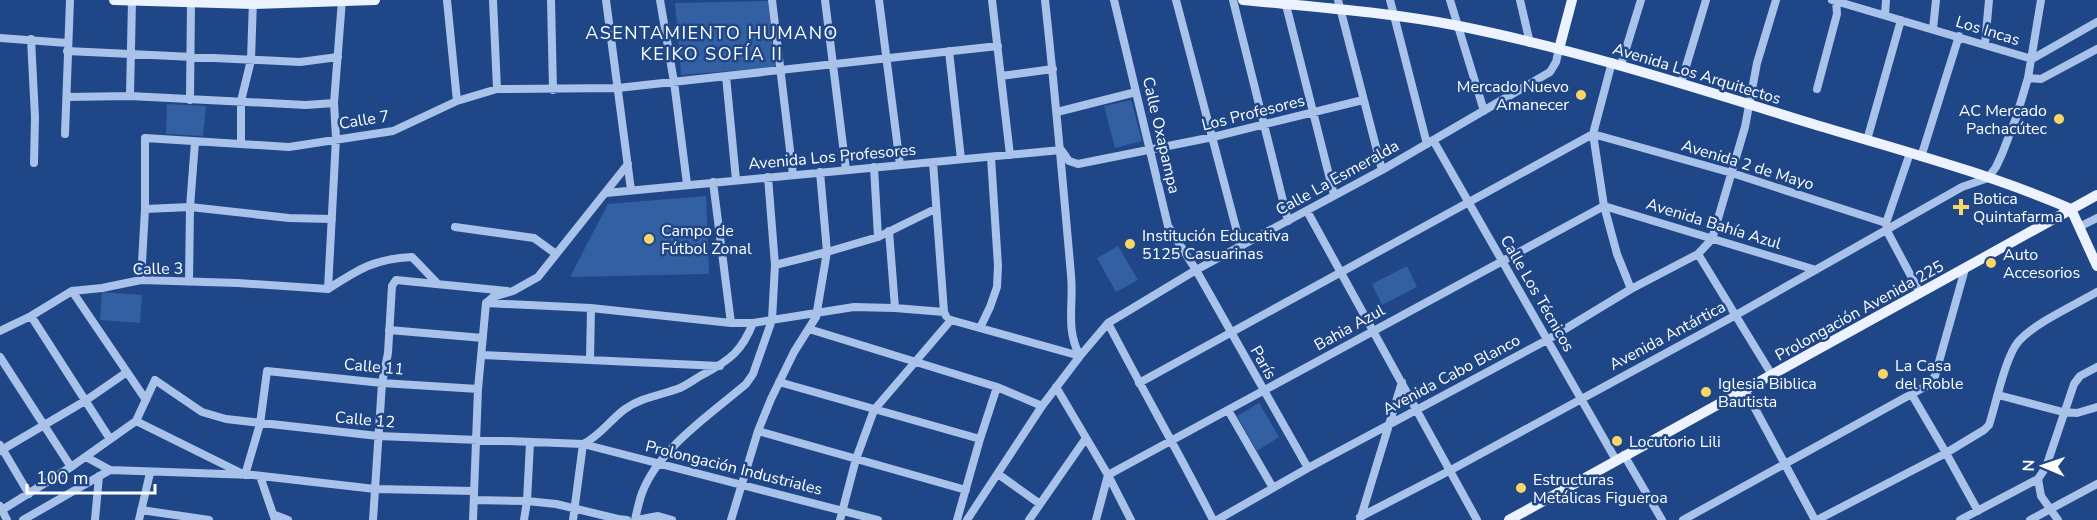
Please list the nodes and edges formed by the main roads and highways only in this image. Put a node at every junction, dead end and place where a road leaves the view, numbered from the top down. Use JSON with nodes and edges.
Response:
{"nodes":[{"id":1,"x":114,"y":0,"type":"edge"},
{"id":2,"x":132,"y":0,"type":"edge"},
{"id":3,"x":375,"y":0,"type":"edge"},
{"id":4,"x":1243,"y":0,"type":"edge"},
{"id":5,"x":1572,"y":0,"type":"edge"},
{"id":6,"x":342,"y":1,"type":"edge"},
{"id":7,"x":191,"y":2,"type":"edge"},
{"id":8,"x":253,"y":2,"type":"edge"},
{"id":9,"x":1285,"y":2,"type":"edge"},
{"id":10,"x":1339,"y":5,"type":"edge"},
{"id":11,"x":1559,"y":49,"type":"junction"},
{"id":12,"x":2097,"y":195,"type":"edge"},
{"id":13,"x":2071,"y":209,"type":"junction"},
{"id":14,"x":2097,"y":266,"type":"edge"},
{"id":15,"x":1509,"y":520,"type":"edge"}],
"edges":[{"from":1,"to":2,"type":"main road"},
{"from":2,"to":7,"type":"main road"},
{"from":3,"to":6,"type":"main road"},
{"from":4,"to":9,"type":"main road","name":"Avenida Los Arquitectos"},
{"from":5,"to":11,"type":"main road"},
{"from":6,"to":8,"type":"main road"},
{"from":7,"to":8,"type":"main road"},
{"from":9,"to":10,"type":"main road","name":"Avenida Los Arquitectos"},
{"from":10,"to":11,"type":"main road","name":"Avenida Los Arquitectos"},
{"from":11,"to":13,"type":"main road","name":"Avenida Los Arquitectos"},
{"from":12,"to":13,"type":"main road","name":"Prolongación Avenida 225"},
{"from":13,"to":14,"type":"main road"},
{"from":13,"to":15,"type":"main road","name":"Prolongación Avenida 225"}]}
